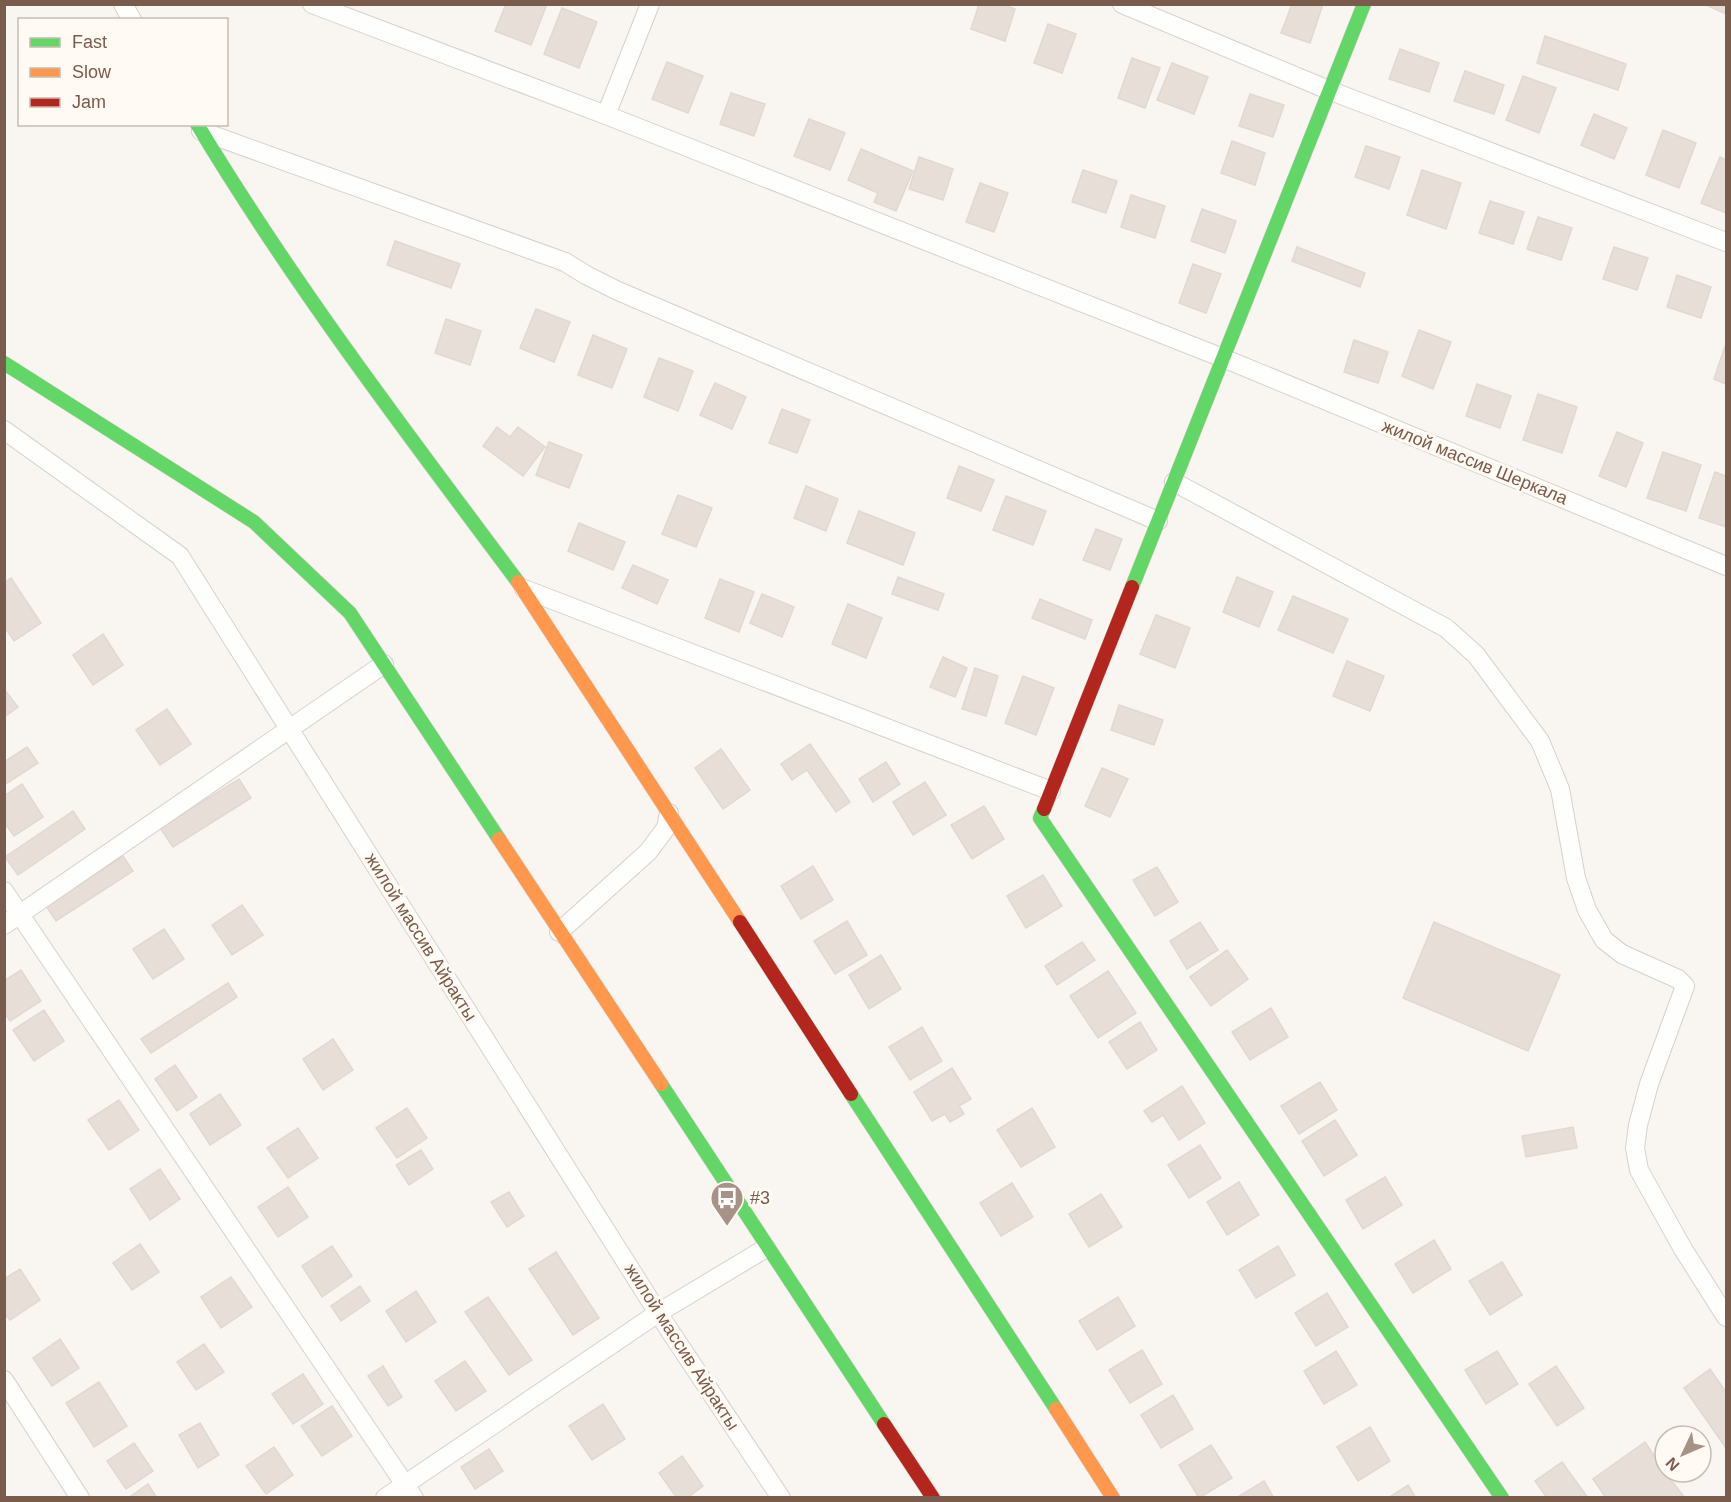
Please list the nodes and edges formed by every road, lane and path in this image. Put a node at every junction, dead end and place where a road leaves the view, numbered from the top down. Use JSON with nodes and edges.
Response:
{"nodes":[{"id":1,"x":123,"y":4,"type":"edge"},
{"id":2,"x":312,"y":4,"type":"edge"},
{"id":3,"x":650,"y":4,"type":"edge"},
{"id":4,"x":1122,"y":4,"type":"edge"},
{"id":5,"x":1364,"y":4,"type":"edge"},
{"id":6,"x":131,"y":18,"type":"edge"},
{"id":7,"x":1331,"y":91,"type":"junction"},
{"id":8,"x":606,"y":115,"type":"junction"},
{"id":9,"x":199,"y":128,"type":"edge"},
{"id":10,"x":1726,"y":242,"type":"edge"},
{"id":11,"x":1223,"y":358,"type":"junction"},
{"id":12,"x":4,"y":363,"type":"edge"},
{"id":13,"x":4,"y":430,"type":"edge"},
{"id":14,"x":1174,"y":482,"type":"junction"},
{"id":15,"x":1158,"y":521,"type":"junction"},
{"id":16,"x":1726,"y":566,"type":"edge"},
{"id":17,"x":524,"y":589,"type":"junction"},
{"id":18,"x":384,"y":664,"type":"junction"},
{"id":19,"x":289,"y":728,"type":"junction"},
{"id":20,"x":1051,"y":790,"type":"junction"},
{"id":21,"x":669,"y":813,"type":"junction"},
{"id":22,"x":4,"y":891,"type":"edge"},
{"id":23,"x":20,"y":914,"type":"junction"},
{"id":24,"x":4,"y":925,"type":"edge"},
{"id":25,"x":559,"y":932,"type":"junction"},
{"id":26,"x":766,"y":1248,"type":"junction"},
{"id":27,"x":658,"y":1313,"type":"junction"},
{"id":28,"x":1726,"y":1317,"type":"edge"},
{"id":29,"x":4,"y":1380,"type":"edge"},
{"id":30,"x":410,"y":1491,"type":"edge"},
{"id":31,"x":80,"y":1497,"type":"edge"},
{"id":32,"x":385,"y":1497,"type":"edge"},
{"id":33,"x":781,"y":1497,"type":"edge"},
{"id":34,"x":933,"y":1497,"type":"edge"},
{"id":35,"x":1113,"y":1497,"type":"edge"},
{"id":36,"x":1502,"y":1497,"type":"edge"}],
"edges":[{"from":1,"to":6,"type":"street"},
{"from":2,"to":8,"type":"street","name":"жилой массив Шеркала"},
{"from":3,"to":8,"type":"street"},
{"from":4,"to":7,"type":"street"},
{"from":5,"to":7,"type":"street"},
{"from":7,"to":10,"type":"street"},
{"from":7,"to":11,"type":"street"},
{"from":8,"to":11,"type":"street","name":"жилой массив Шеркала"},
{"from":9,"to":15,"type":"street"},
{"from":9,"to":17,"type":"street"},
{"from":11,"to":14,"type":"street"},
{"from":11,"to":16,"type":"street","name":"жилой массив Шеркала"},
{"from":12,"to":18,"type":"street"},
{"from":13,"to":19,"type":"street","name":"жилой массив Айракты"},
{"from":14,"to":15,"type":"street"},
{"from":14,"to":28,"type":"street"},
{"from":15,"to":20,"type":"street"},
{"from":17,"to":20,"type":"street"},
{"from":17,"to":21,"type":"street"},
{"from":18,"to":19,"type":"street"},
{"from":18,"to":25,"type":"street"},
{"from":19,"to":23,"type":"street"},
{"from":19,"to":27,"type":"street","name":"жилой массив Айракты"},
{"from":20,"to":36,"type":"street"},
{"from":21,"to":25,"type":"street"},
{"from":21,"to":35,"type":"street"},
{"from":22,"to":23,"type":"street"},
{"from":23,"to":24,"type":"street"},
{"from":23,"to":30,"type":"street"},
{"from":25,"to":26,"type":"street"},
{"from":26,"to":27,"type":"street"},
{"from":26,"to":34,"type":"street"},
{"from":27,"to":30,"type":"street"},
{"from":27,"to":33,"type":"street","name":"жилой массив Айракты"},
{"from":29,"to":31,"type":"street"},
{"from":30,"to":32,"type":"street"}]}
